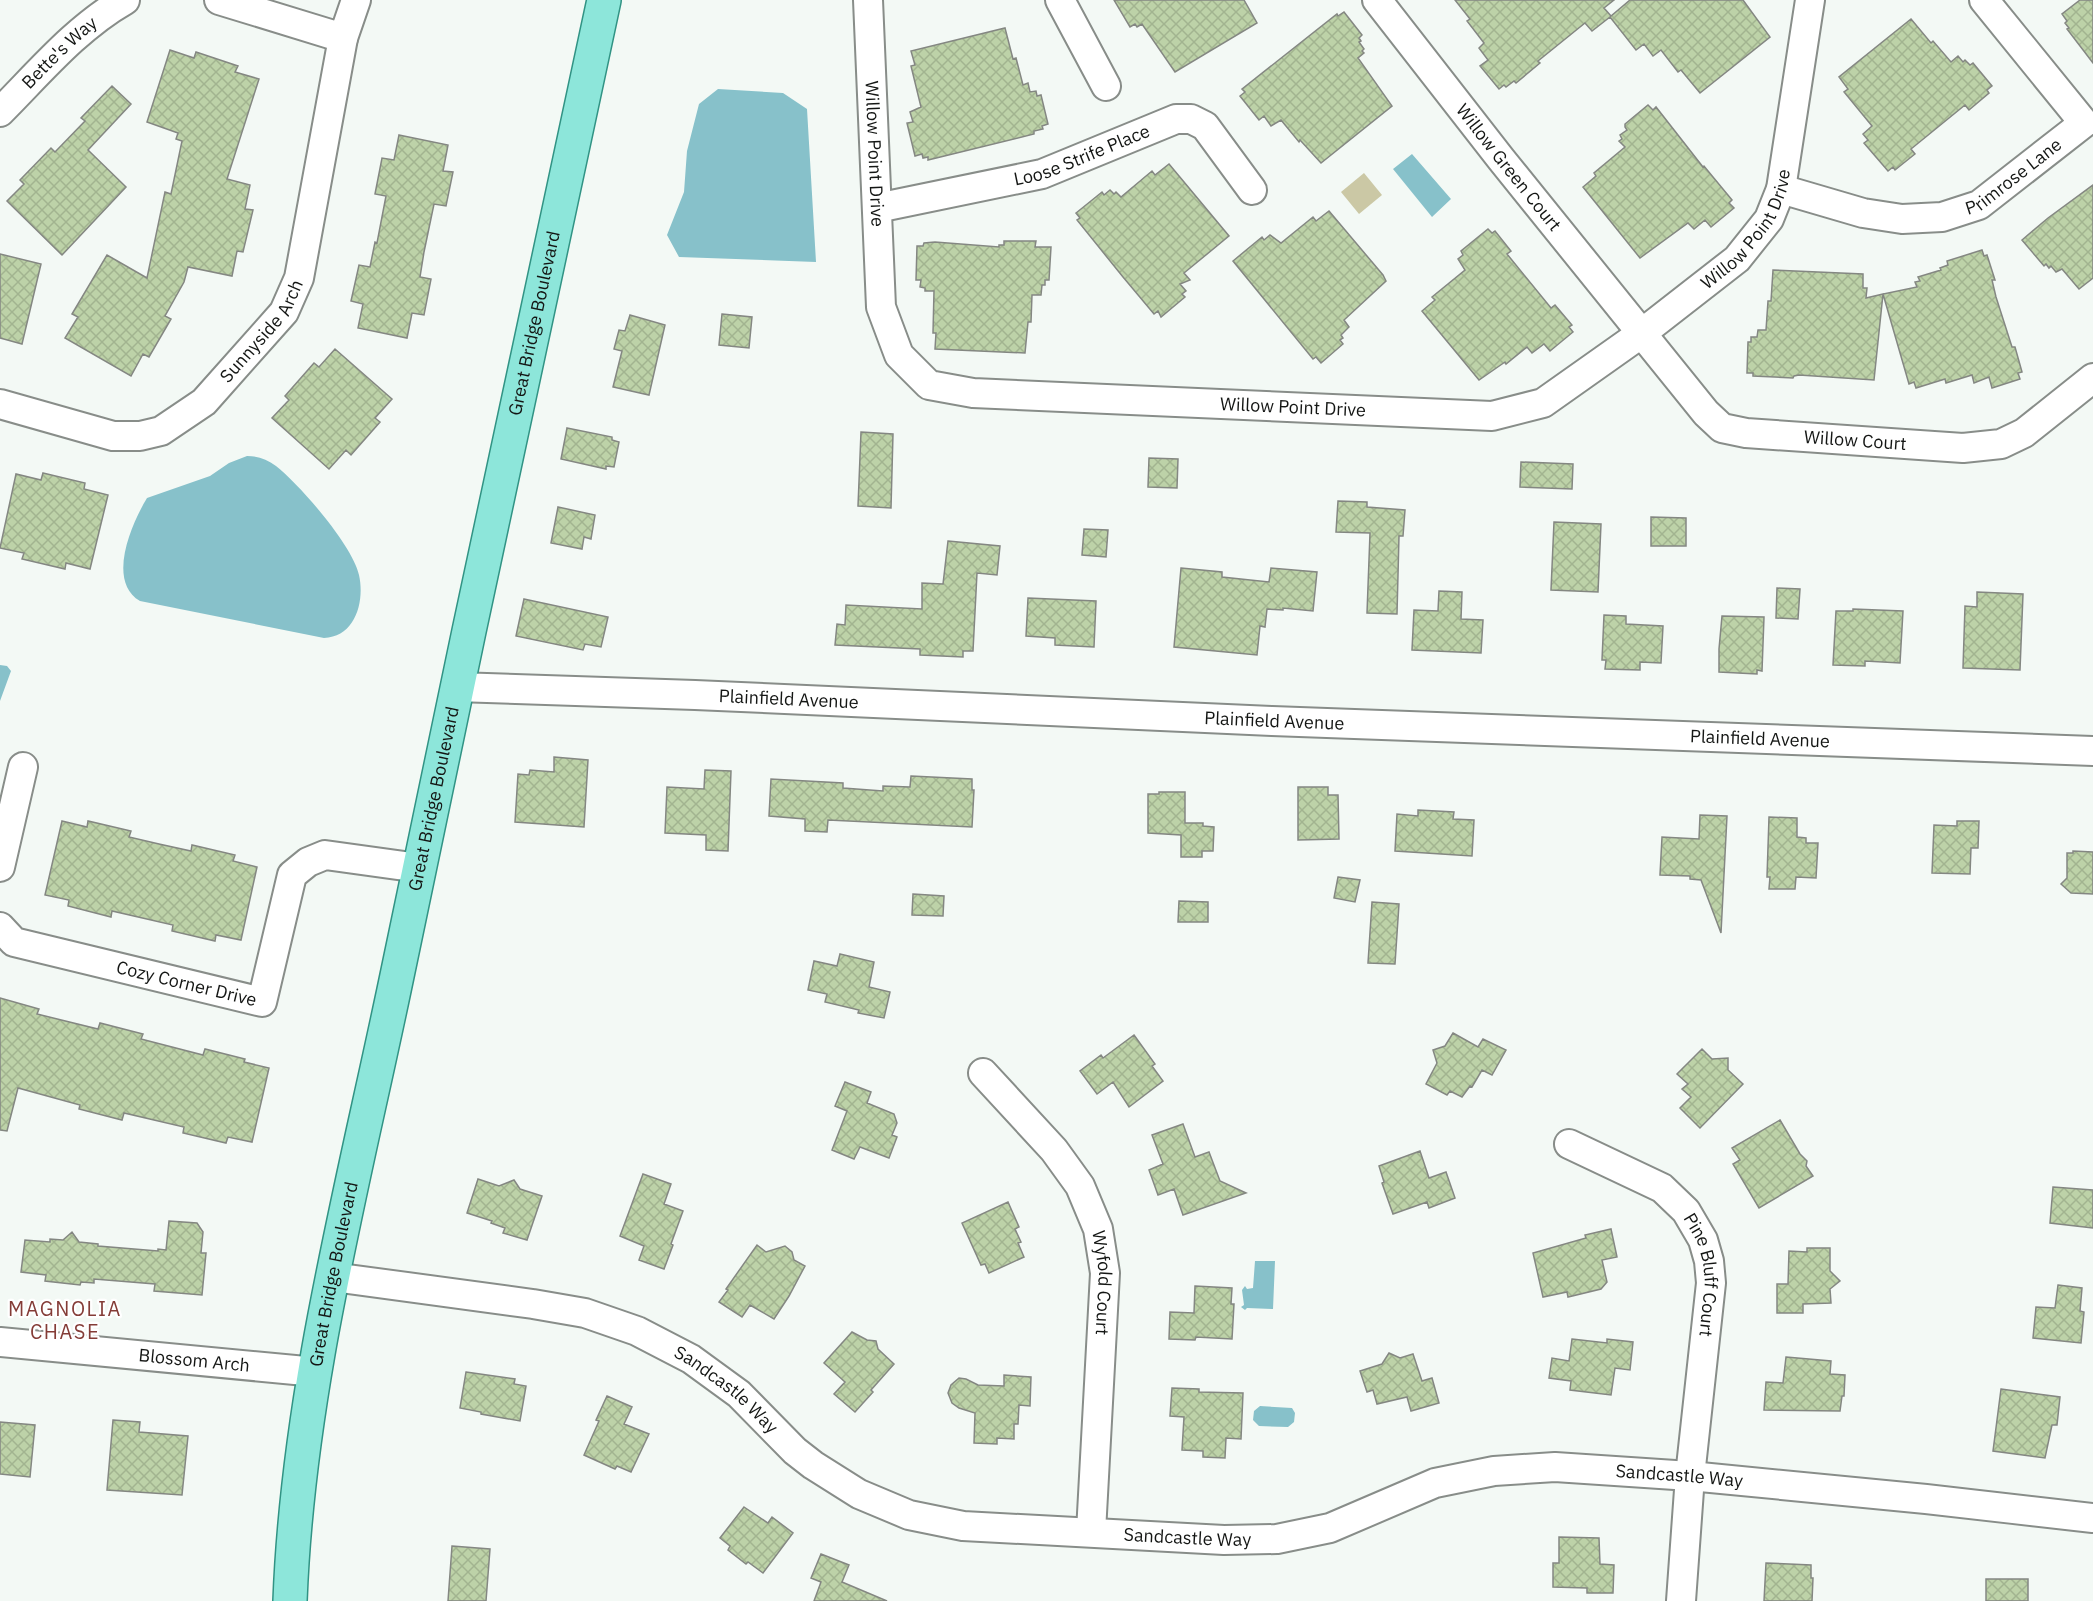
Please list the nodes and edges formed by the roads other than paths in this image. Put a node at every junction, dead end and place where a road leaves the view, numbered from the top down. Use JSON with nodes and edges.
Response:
{"nodes":[{"id":1,"x":125,"y":0,"type":"edge"},
{"id":2,"x":219,"y":0,"type":"edge"},
{"id":3,"x":356,"y":0,"type":"edge"},
{"id":4,"x":604,"y":0,"type":"edge"},
{"id":5,"x":868,"y":0,"type":"edge"},
{"id":6,"x":1060,"y":0,"type":"edge"},
{"id":7,"x":1377,"y":0,"type":"edge"},
{"id":8,"x":1810,"y":0,"type":"edge"},
{"id":9,"x":1984,"y":0,"type":"edge"},
{"id":10,"x":343,"y":38,"type":"junction"},
{"id":11,"x":1106,"y":86,"type":"dead end"},
{"id":12,"x":0,"y":112,"type":"edge"},
{"id":13,"x":1781,"y":189,"type":"junction"},
{"id":14,"x":1252,"y":190,"type":"dead end"},
{"id":15,"x":877,"y":208,"type":"junction"},
{"id":16,"x":1642,"y":333,"type":"junction"},
{"id":17,"x":2093,"y":378,"type":"edge"},
{"id":18,"x":0,"y":404,"type":"edge"},
{"id":19,"x":456,"y":687,"type":"junction"},
{"id":20,"x":2093,"y":751,"type":"edge"},
{"id":21,"x":23,"y":767,"type":"dead end"},
{"id":22,"x":0,"y":867,"type":"edge"},
{"id":23,"x":419,"y":868,"type":"junction"},
{"id":24,"x":0,"y":927,"type":"edge"},
{"id":25,"x":983,"y":1072,"type":"dead end"},
{"id":26,"x":1569,"y":1144,"type":"dead end"},
{"id":27,"x":333,"y":1278,"type":"junction"},
{"id":28,"x":0,"y":1342,"type":"edge"},
{"id":29,"x":316,"y":1372,"type":"junction"},
{"id":30,"x":1690,"y":1476,"type":"junction"},
{"id":31,"x":2093,"y":1518,"type":"edge"},
{"id":32,"x":1091,"y":1532,"type":"junction"},
{"id":33,"x":290,"y":1601,"type":"edge"},
{"id":34,"x":1681,"y":1601,"type":"edge"}],
"edges":[{"from":1,"to":12,"type":"street","name":"Bette's Way"},
{"from":2,"to":10,"type":"street"},
{"from":3,"to":10,"type":"street"},
{"from":4,"to":19,"type":"main road","name":"Great Bridge Boulevard"},
{"from":5,"to":15,"type":"street","name":"Willow Point Drive"},
{"from":6,"to":11,"type":"street"},
{"from":7,"to":16,"type":"street","name":"Willow Green Court"},
{"from":8,"to":13,"type":"street","name":"Willow Point Drive"},
{"from":9,"to":13,"type":"street","name":"Primrose Lane"},
{"from":10,"to":18,"type":"street","name":"Sunnyside Arch"},
{"from":13,"to":16,"type":"street","name":"Willow Point Drive"},
{"from":14,"to":15,"type":"street","name":"Loose Strife Place"},
{"from":15,"to":16,"type":"street","name":"Willow Point Drive"},
{"from":16,"to":17,"type":"street","name":"Willow Court"},
{"from":19,"to":20,"type":"street","name":"Plainfield Avenue"},
{"from":19,"to":23,"type":"main road","name":"Great Bridge Boulevard"},
{"from":21,"to":22,"type":"street"},
{"from":23,"to":24,"type":"street","name":"Cozy Corner Drive"},
{"from":23,"to":27,"type":"main road","name":"Great Bridge Boulevard"},
{"from":25,"to":32,"type":"street","name":"Wyfold Court"},
{"from":26,"to":30,"type":"street","name":"Pine Bluff Court"},
{"from":27,"to":29,"type":"main road","name":"Great Bridge Boulevard"},
{"from":27,"to":32,"type":"street","name":"Sandcastle Way"},
{"from":28,"to":29,"type":"street","name":"Blossom Arch"},
{"from":29,"to":33,"type":"main road","name":"Great Bridge Boulevard"},
{"from":30,"to":31,"type":"street","name":"Sandcastle Way"},
{"from":30,"to":32,"type":"street","name":"Sandcastle Way"},
{"from":30,"to":34,"type":"street","name":"Pine Bluff Court"}]}
